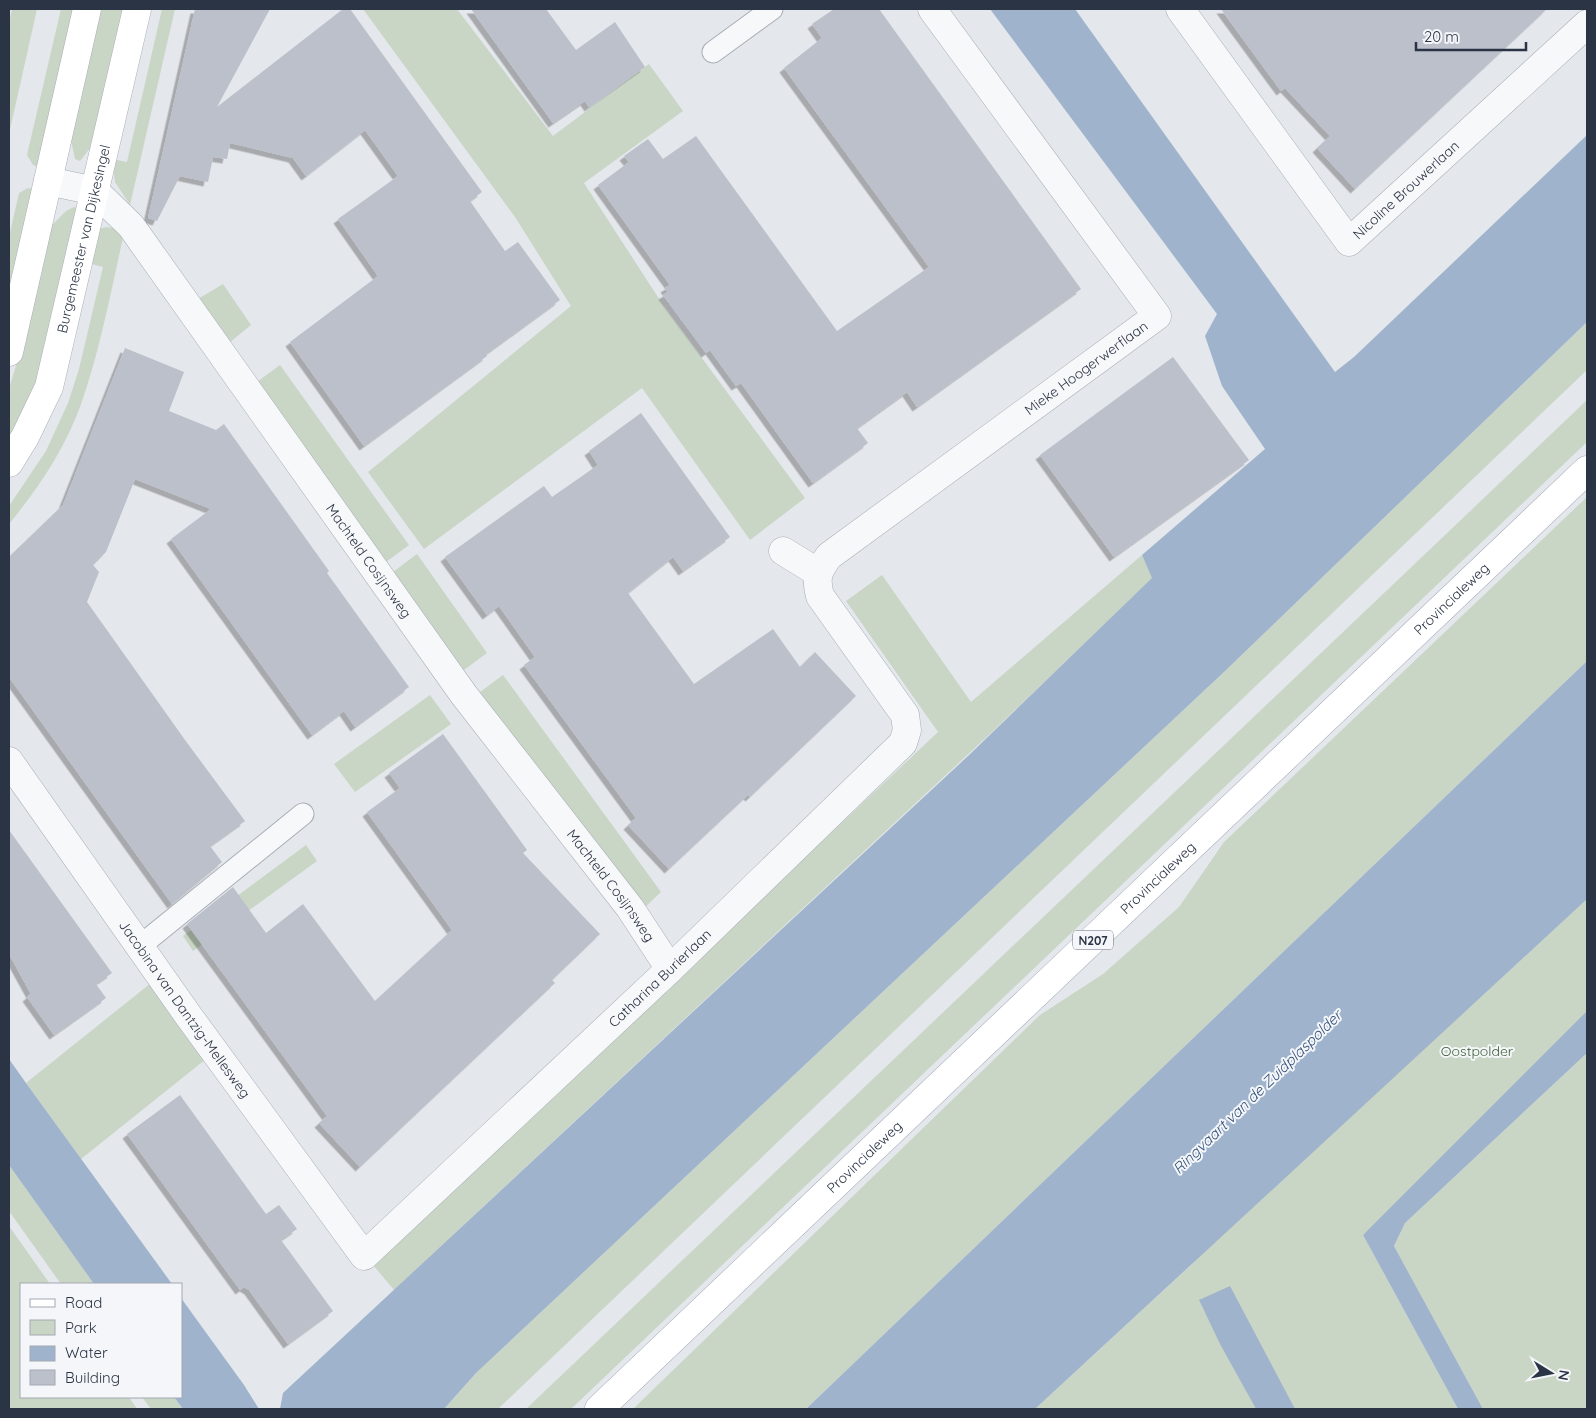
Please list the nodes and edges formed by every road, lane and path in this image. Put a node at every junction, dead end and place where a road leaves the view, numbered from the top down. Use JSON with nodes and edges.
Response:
{"nodes":[{"id":1,"x":87,"y":9,"type":"edge"},
{"id":2,"x":138,"y":9,"type":"edge"},
{"id":3,"x":772,"y":9,"type":"edge"},
{"id":4,"x":932,"y":9,"type":"edge"},
{"id":5,"x":1180,"y":9,"type":"edge"},
{"id":6,"x":1587,"y":24,"type":"edge"},
{"id":7,"x":713,"y":52,"type":"dead end"},
{"id":8,"x":48,"y":181,"type":"junction"},
{"id":9,"x":95,"y":191,"type":"junction"},
{"id":10,"x":9,"y":352,"type":"edge"},
{"id":11,"x":9,"y":463,"type":"edge"},
{"id":12,"x":1587,"y":470,"type":"edge"},
{"id":13,"x":783,"y":551,"type":"dead end"},
{"id":14,"x":817,"y":572,"type":"junction"},
{"id":15,"x":9,"y":761,"type":"edge"},
{"id":16,"x":303,"y":814,"type":"dead end"},
{"id":17,"x":140,"y":946,"type":"junction"},
{"id":18,"x":670,"y":969,"type":"junction"},
{"id":19,"x":364,"y":1256,"type":"joint"},
{"id":20,"x":599,"y":1409,"type":"edge"}],
"edges":[{"from":1,"to":8,"type":"main road"},
{"from":2,"to":9,"type":"main road","name":"Burgemeester van Dijkesingel"},
{"from":3,"to":7,"type":"lane"},
{"from":4,"to":14,"type":"street","name":"Mieke Hoogerwerflaan"},
{"from":5,"to":6,"type":"street","name":"Nicoline Brouwerlaan"},
{"from":8,"to":9,"type":"street"},
{"from":8,"to":10,"type":"main road"},
{"from":9,"to":11,"type":"main road","name":"Burgemeester van Dijkesingel"},
{"from":9,"to":18,"type":"street","name":"Machteld Cosijnsweg"},
{"from":12,"to":20,"type":"main road","name":"Provincialeweg","number":"N207"},
{"from":13,"to":14,"type":"street"},
{"from":14,"to":18,"type":"street","name":"Catharina Burierlaan"},
{"from":15,"to":17,"type":"street","name":"Jacobina van Dantzig-Mellesweg"},
{"from":16,"to":17,"type":"lane"},
{"from":17,"to":19,"type":"street","name":"Jacobina van Dantzig-Mellesweg"},
{"from":18,"to":19,"type":"street","name":"Catharina Burierlaan"}]}
